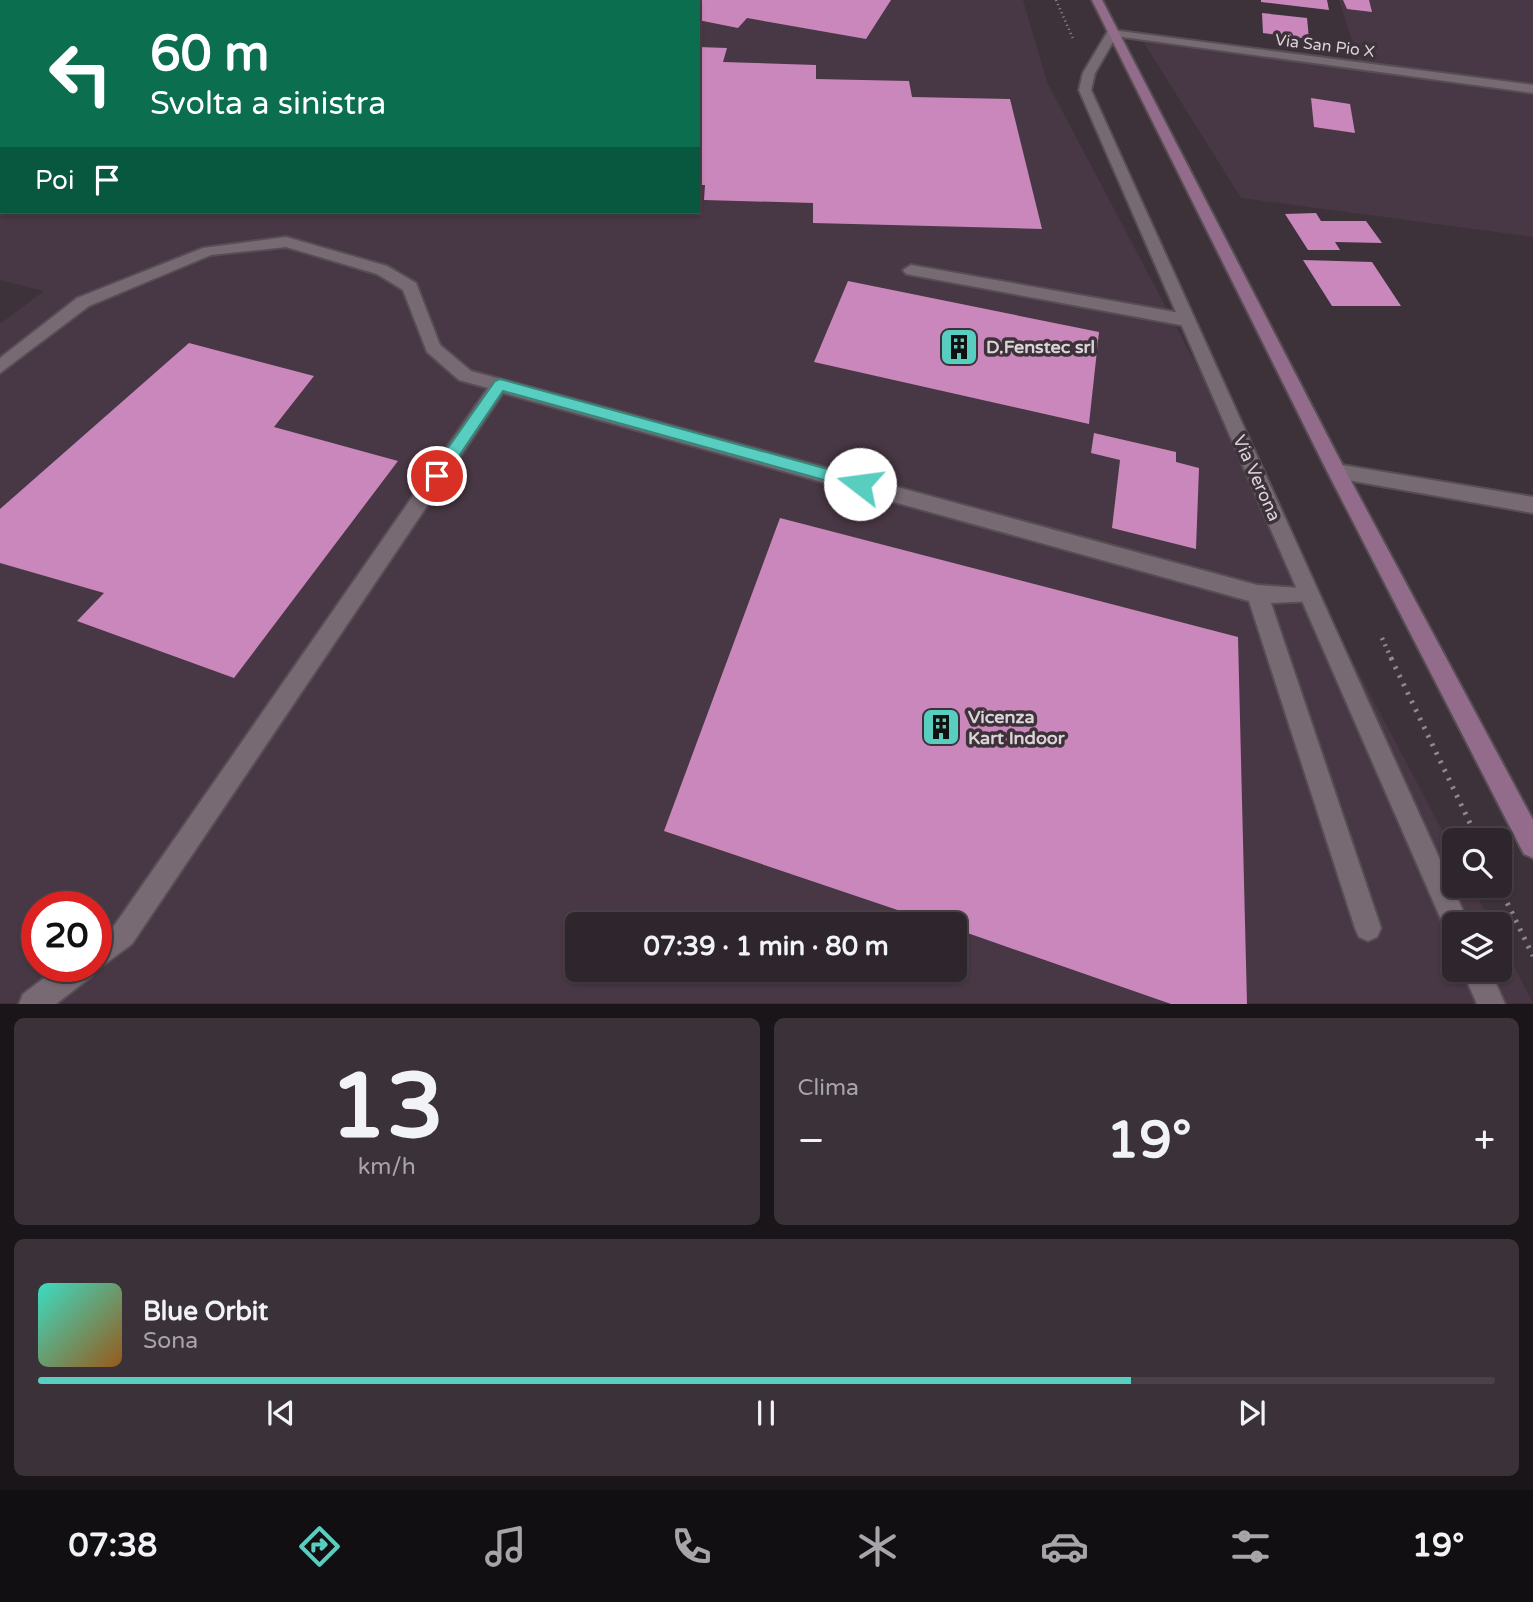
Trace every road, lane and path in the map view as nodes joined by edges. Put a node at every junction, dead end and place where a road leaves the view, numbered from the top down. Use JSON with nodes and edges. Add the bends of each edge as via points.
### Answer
{"nodes":[{"id":1,"x":1056,"y":0,"type":"edge"},
{"id":2,"x":1097,"y":0,"type":"edge"},
{"id":3,"x":1112,"y":33,"type":"junction"},
{"id":4,"x":1089,"y":73,"type":"junction"},
{"id":5,"x":1533,"y":89,"type":"edge"},
{"id":6,"x":911,"y":270,"type":"dead end"},
{"id":7,"x":1186,"y":320,"type":"junction"},
{"id":8,"x":0,"y":367,"type":"edge"},
{"id":9,"x":500,"y":384,"type":"junction"},
{"id":10,"x":1336,"y":471,"type":"junction"},
{"id":11,"x":1533,"y":505,"type":"edge"},
{"id":12,"x":1257,"y":594,"type":"junction"},
{"id":13,"x":1309,"y":595,"type":"junction"},
{"id":14,"x":1533,"y":845,"type":"edge"},
{"id":15,"x":1505,"y":898,"type":"edge"},
{"id":16,"x":1450,"y":912,"type":"edge"},
{"id":17,"x":1368,"y":928,"type":"dead end"},
{"id":18,"x":112,"y":944,"type":"edge"},
{"id":19,"x":1533,"y":956,"type":"edge"},
{"id":20,"x":61,"y":982,"type":"edge"},
{"id":21,"x":1481,"y":982,"type":"edge"},
{"id":22,"x":33,"y":1003,"type":"edge"},
{"id":23,"x":1491,"y":1003,"type":"edge"}],
"edges":[{"from":1,"to":4,"type":"path"},
{"from":2,"to":3,"type":"main road"},
{"from":3,"to":4,"type":"street"},
{"from":3,"to":5,"type":"street","name":"Via San Pio X"},
{"from":3,"to":10,"type":"main road"},
{"from":4,"to":7,"type":"street","name":"Via Verona","via":[[1085,90]]},
{"from":6,"to":7,"type":"street"},
{"from":7,"to":13,"type":"street","name":"Via Verona"},
{"from":8,"to":9,"type":"street","via":[[83,302],[208,251],[286,242],[383,270],[410,287],[433,348],[464,376]]},
{"from":9,"to":12,"type":"street"},
{"from":9,"to":18,"type":"street","via":[[123,935]]},
{"from":10,"to":11,"type":"street"},
{"from":10,"to":14,"type":"main road"},
{"from":12,"to":13,"type":"street"},
{"from":12,"to":17,"type":"street"},
{"from":13,"to":16,"type":"street","name":"Via Verona"},
{"from":15,"to":19,"type":"path"},
{"from":20,"to":22,"type":"street"},
{"from":21,"to":23,"type":"street"}]}
